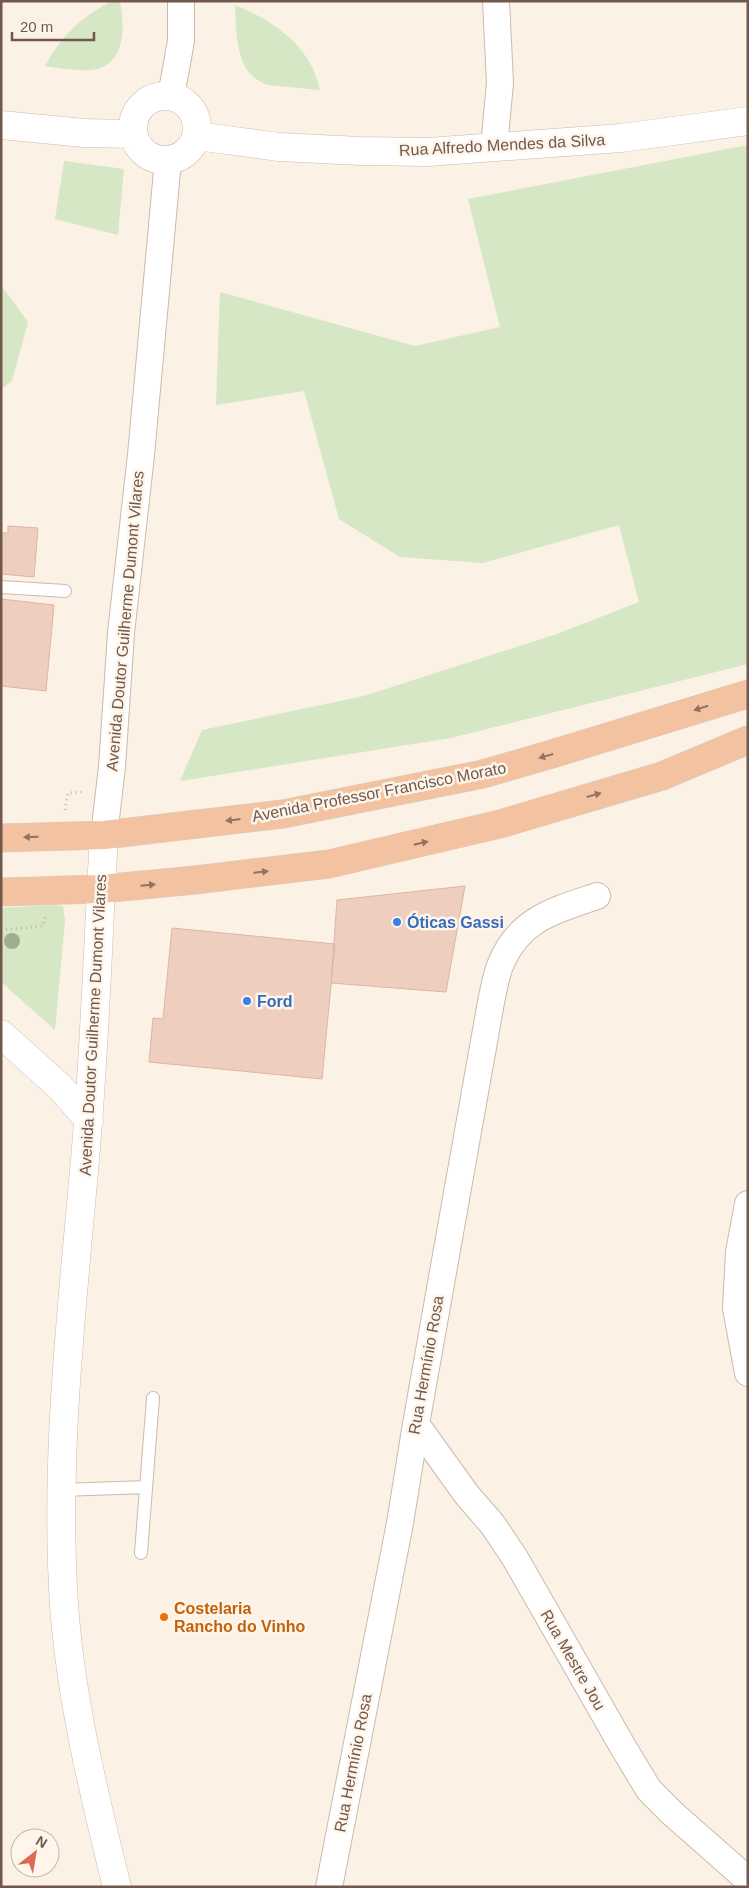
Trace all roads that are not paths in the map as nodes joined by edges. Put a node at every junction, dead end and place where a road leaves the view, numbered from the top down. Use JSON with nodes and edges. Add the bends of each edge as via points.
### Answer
{"nodes":[{"id":1,"x":181,"y":1,"type":"edge"},
{"id":2,"x":496,"y":1,"type":"edge"},
{"id":3,"x":171,"y":96,"type":"junction"},
{"id":4,"x":748,"y":121,"type":"edge"},
{"id":5,"x":1,"y":125,"type":"edge"},
{"id":6,"x":134,"y":134,"type":"junction"},
{"id":7,"x":197,"y":136,"type":"junction"},
{"id":8,"x":494,"y":148,"type":"junction"},
{"id":9,"x":168,"y":160,"type":"junction"},
{"id":10,"x":1,"y":587,"type":"edge"},
{"id":11,"x":65,"y":591,"type":"dead end"},
{"id":12,"x":748,"y":694,"type":"edge"},
{"id":13,"x":748,"y":740,"type":"edge"},
{"id":14,"x":104,"y":835,"type":"junction"},
{"id":15,"x":1,"y":838,"type":"edge"},
{"id":16,"x":101,"y":889,"type":"junction"},
{"id":17,"x":1,"y":892,"type":"edge"},
{"id":18,"x":597,"y":896,"type":"dead end"},
{"id":19,"x":1,"y":1034,"type":"edge"},
{"id":20,"x":89,"y":1120,"type":"junction"},
{"id":21,"x":748,"y":1204,"type":"edge"},
{"id":22,"x":748,"y":1373,"type":"edge"},
{"id":23,"x":153,"y":1398,"type":"dead end"},
{"id":24,"x":416,"y":1424,"type":"junction"},
{"id":25,"x":146,"y":1488,"type":"junction"},
{"id":26,"x":62,"y":1490,"type":"junction"},
{"id":27,"x":142,"y":1553,"type":"dead end"},
{"id":28,"x":748,"y":1880,"type":"edge"},
{"id":29,"x":117,"y":1887,"type":"edge"},
{"id":30,"x":328,"y":1887,"type":"edge"}],
"edges":[{"from":1,"to":3,"type":"street","via":[[181,41]]},
{"from":2,"to":8,"type":"street","via":[[500,83]]},
{"from":3,"to":6,"type":"main road","via":[[161,95],[142,105],[136,113]]},
{"from":3,"to":7,"type":"main road","via":[[181,99],[195,115]]},
{"from":4,"to":8,"type":"main road","name":"Rua Alfredo Mendes da Silva","via":[[621,138]]},
{"from":5,"to":6,"type":"main road","via":[[84,134]]},
{"from":6,"to":9,"type":"main road","via":[[146,153]]},
{"from":7,"to":8,"type":"main road","name":"Rua Alfredo Mendes da Silva","via":[[279,147],[361,151],[428,152]]},
{"from":7,"to":9,"type":"main road","via":[[183,155]]},
{"from":9,"to":14,"type":"street","name":"Avenida Doutor Guilherme Dumont Vilares"},
{"from":10,"to":11,"type":"lane"},
{"from":12,"to":14,"type":"highway","name":"Avenida Professor Francisco Morato","one_way":true,"via":[[483,774],[283,814]]},
{"from":16,"to":13,"type":"highway","one_way":true,"via":[[348,860],[500,824],[662,776]]},
{"from":14,"to":15,"type":"highway","name":"Avenida Professor Francisco Morato","one_way":true},
{"from":14,"to":16,"type":"main road","name":"Avenida Doutor Guilherme Dumont Vilares"},
{"from":16,"to":17,"type":"highway"},
{"from":16,"to":20,"type":"main road","name":"Avenida Doutor Guilherme Dumont Vilares"},
{"from":18,"to":24,"type":"street","name":"Rua Hermínio Rosa","via":[[550,912],[528,925],[515,937],[501,962],[491,1002]]},
{"from":19,"to":20,"type":"main road","via":[[60,1088]]},
{"from":20,"to":26,"type":"main road","name":"Avenida Doutor Guilherme Dumont Vilares","via":[[65,1400]]},
{"from":21,"to":22,"type":"street","via":[[739,1252],[736,1308]]},
{"from":23,"to":25,"type":"lane"},
{"from":24,"to":28,"type":"street","name":"Rua Mestre Jou","via":[[515,1558],[649,1790]]},
{"from":24,"to":30,"type":"street","name":"Rua Hermínio Rosa","via":[[400,1523]]},
{"from":25,"to":26,"type":"lane"},
{"from":25,"to":27,"type":"lane"},
{"from":26,"to":29,"type":"main road","name":"Avenida Doutor Guilherme Dumont Vilares","via":[[64,1605],[74,1697]]}]}
